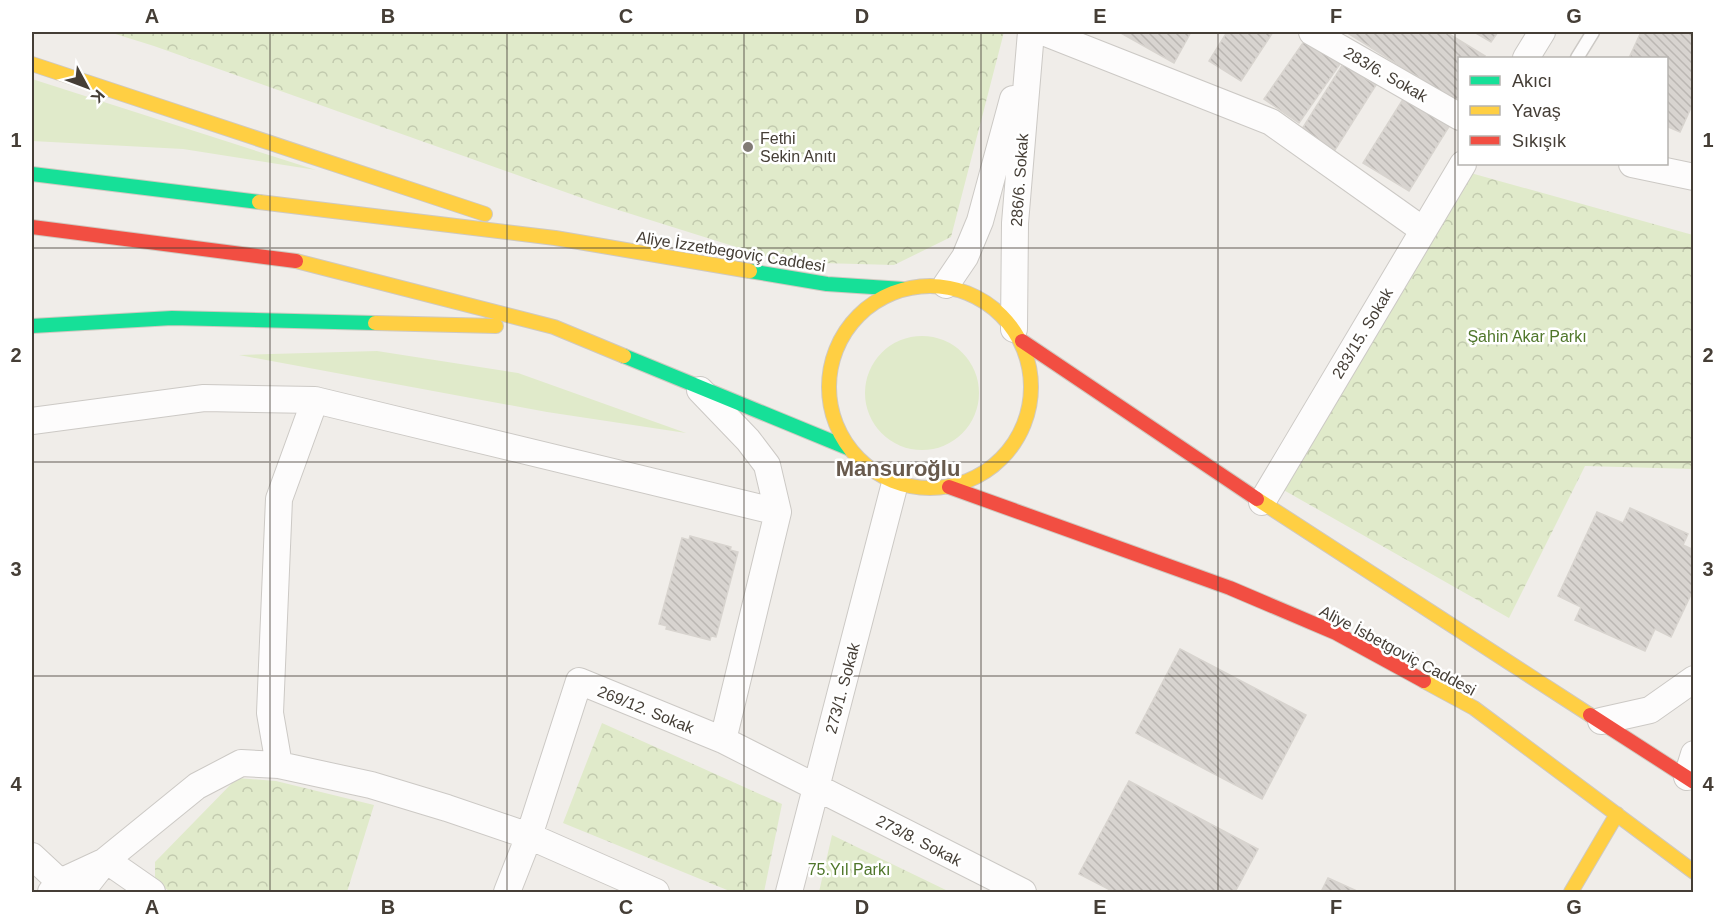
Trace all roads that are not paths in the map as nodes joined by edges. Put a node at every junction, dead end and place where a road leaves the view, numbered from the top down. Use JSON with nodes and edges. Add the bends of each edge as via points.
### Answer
{"nodes":[{"id":1,"x":1030,"y":32,"type":"edge"},
{"id":2,"x":1043,"y":32,"type":"edge"},
{"id":3,"x":1312,"y":32,"type":"edge"},
{"id":4,"x":1542,"y":32,"type":"edge"},
{"id":5,"x":1593,"y":32,"type":"edge"},
{"id":6,"x":1527,"y":57,"type":"edge"},
{"id":7,"x":1578,"y":57,"type":"edge"},
{"id":8,"x":32,"y":64,"type":"edge"},
{"id":9,"x":1458,"y":116,"type":"edge"},
{"id":10,"x":1462,"y":165,"type":"edge"},
{"id":11,"x":1637,"y":165,"type":"edge"},
{"id":12,"x":32,"y":174,"type":"edge"},
{"id":13,"x":1694,"y":177,"type":"edge"},
{"id":14,"x":32,"y":227,"type":"edge"},
{"id":15,"x":1423,"y":230,"type":"junction"},
{"id":16,"x":555,"y":238,"type":"junction"},
{"id":17,"x":946,"y":285,"type":"junction"},
{"id":18,"x":903,"y":289,"type":"junction"},
{"id":19,"x":32,"y":326,"type":"edge"},
{"id":20,"x":554,"y":327,"type":"junction"},
{"id":21,"x":1018,"y":335,"type":"junction"},
{"id":22,"x":695,"y":386,"type":"junction"},
{"id":23,"x":315,"y":400,"type":"junction"},
{"id":24,"x":32,"y":421,"type":"edge"},
{"id":25,"x":848,"y":448,"type":"junction"},
{"id":26,"x":895,"y":483,"type":"junction"},
{"id":27,"x":949,"y":487,"type":"junction"},
{"id":28,"x":1262,"y":502,"type":"junction"},
{"id":29,"x":778,"y":512,"type":"junction"},
{"id":30,"x":1694,"y":679,"type":"edge"},
{"id":31,"x":1601,"y":721,"type":"junction"},
{"id":32,"x":723,"y":740,"type":"junction"},
{"id":33,"x":279,"y":765,"type":"junction"},
{"id":34,"x":1691,"y":771,"type":"edge"},
{"id":35,"x":816,"y":788,"type":"junction"},
{"id":36,"x":1617,"y":814,"type":"junction"},
{"id":37,"x":529,"y":836,"type":"junction"},
{"id":38,"x":32,"y":856,"type":"edge"},
{"id":39,"x":106,"y":860,"type":"junction"},
{"id":40,"x":1694,"y":872,"type":"edge"},
{"id":41,"x":64,"y":889,"type":"edge"},
{"id":42,"x":152,"y":892,"type":"edge"},
{"id":43,"x":507,"y":892,"type":"edge"},
{"id":44,"x":656,"y":892,"type":"edge"},
{"id":45,"x":789,"y":892,"type":"edge"},
{"id":46,"x":1023,"y":892,"type":"edge"},
{"id":47,"x":1571,"y":892,"type":"edge"}],
"edges":[{"from":1,"to":17,"type":"street","via":[[980,221],[965,257]]},
{"from":1,"to":21,"type":"street","name":"286/6. Sokak","via":[[1015,223]]},
{"from":2,"to":15,"type":"street","via":[[1271,122]]},
{"from":3,"to":9,"type":"street","name":"283/6. Sokak"},
{"from":4,"to":6,"type":"street"},
{"from":5,"to":7,"type":"lane"},
{"from":8,"to":16,"type":"main road"},
{"from":10,"to":15,"type":"street","name":"283/15. Sokak"},
{"from":11,"to":13,"type":"street"},
{"from":12,"to":16,"type":"main road"},
{"from":14,"to":20,"type":"main road","via":[[295,261]]},
{"from":15,"to":28,"type":"street","name":"283/15. Sokak"},
{"from":16,"to":18,"type":"main road","name":"Aliye İzzetbegoviç Caddesi","via":[[827,284]]},
{"from":17,"to":18,"type":"main road"},
{"from":17,"to":21,"type":"main road","via":[[974,295],[996,309]]},
{"from":18,"to":25,"type":"main road","via":[[877,301],[856,318],[840,341],[830,368],[828,396],[835,423]]},
{"from":19,"to":20,"type":"main road","via":[[172,318]]},
{"from":20,"to":22,"type":"main road"},
{"from":21,"to":27,"type":"main road","via":[[1029,352],[1032,384],[1029,411],[1018,438],[1000,461],[977,478]]},
{"from":21,"to":28,"type":"main road"},
{"from":22,"to":25,"type":"main road"},
{"from":22,"to":29,"type":"street","via":[[767,465]]},
{"from":23,"to":24,"type":"street","via":[[204,398]]},
{"from":23,"to":29,"type":"street"},
{"from":23,"to":33,"type":"street","via":[[279,499],[270,713]]},
{"from":25,"to":26,"type":"main road","via":[[869,469]]},
{"from":26,"to":27,"type":"main road","via":[[922,489]]},
{"from":26,"to":35,"type":"street","name":"273/1. Sokak"},
{"from":27,"to":36,"type":"main road","name":"Aliye İsbetgoviç Caddesi","via":[[1230,588],[1336,633],[1474,708]]},
{"from":28,"to":31,"type":"main road"},
{"from":29,"to":32,"type":"street"},
{"from":30,"to":31,"type":"street","via":[[1650,710]]},
{"from":31,"to":34,"type":"main road"},
{"from":32,"to":35,"type":"street","name":"269/12. Sokak"},
{"from":32,"to":37,"type":"street","name":"269/12. Sokak","via":[[579,681]]},
{"from":33,"to":37,"type":"street","via":[[371,785]]},
{"from":33,"to":39,"type":"street","via":[[241,763],[197,786]]},
{"from":35,"to":45,"type":"street","name":"273/1. Sokak"},
{"from":35,"to":46,"type":"street","name":"273/8. Sokak"},
{"from":36,"to":40,"type":"main road","name":"Aliye İsbetgoviç Caddesi"},
{"from":36,"to":47,"type":"main road"},
{"from":37,"to":43,"type":"street","name":"269/12. Sokak"},
{"from":37,"to":44,"type":"street"},
{"from":38,"to":41,"type":"street"},
{"from":39,"to":41,"type":"street"},
{"from":39,"to":42,"type":"street"}]}
